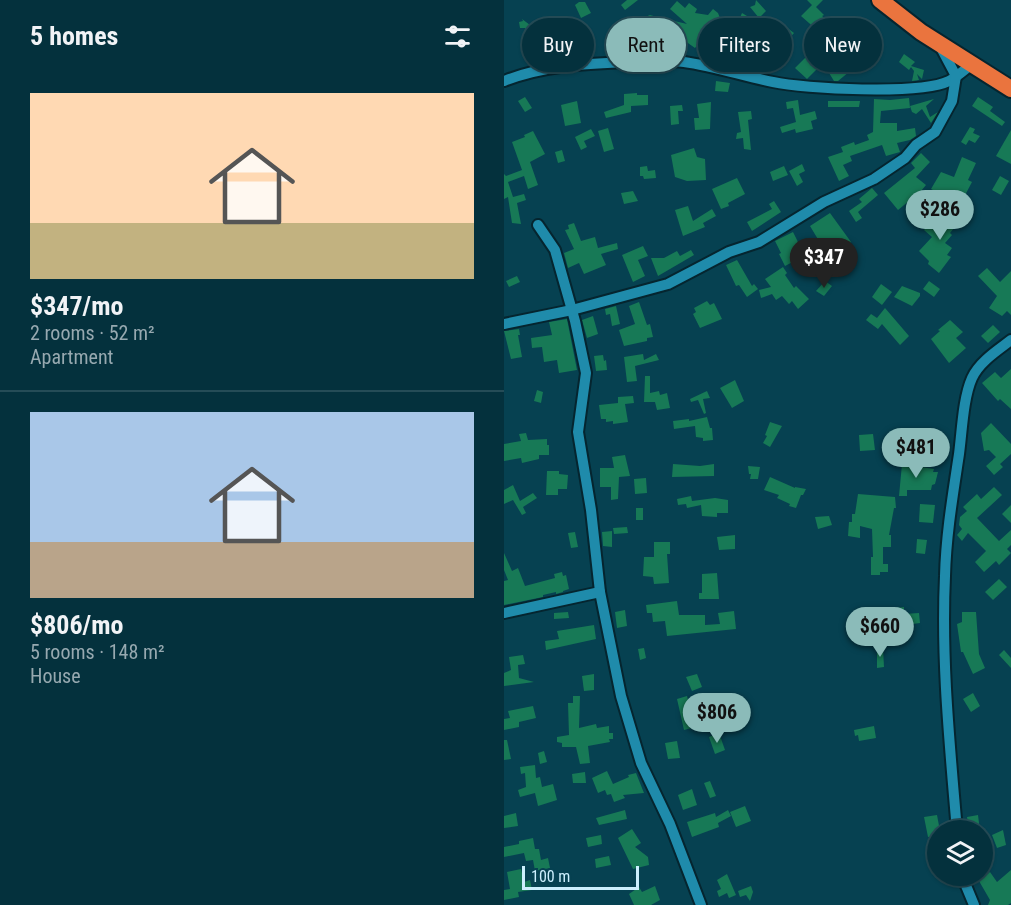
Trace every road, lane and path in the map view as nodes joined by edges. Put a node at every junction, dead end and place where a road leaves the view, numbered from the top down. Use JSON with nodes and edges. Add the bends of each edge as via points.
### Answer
{"nodes":[{"id":1,"x":880,"y":0,"type":"edge"},
{"id":2,"x":940,"y":45,"type":"junction"},
{"id":3,"x":971,"y":65,"type":"junction"},
{"id":4,"x":956,"y":76,"type":"junction"},
{"id":5,"x":504,"y":81,"type":"edge"},
{"id":6,"x":1011,"y":89,"type":"edge"},
{"id":7,"x":538,"y":225,"type":"dead end"},
{"id":8,"x":572,"y":310,"type":"junction"},
{"id":9,"x":504,"y":324,"type":"edge"},
{"id":10,"x":1011,"y":340,"type":"edge"},
{"id":11,"x":600,"y":592,"type":"junction"},
{"id":12,"x":504,"y":613,"type":"edge"},
{"id":13,"x":956,"y":820,"type":"edge"},
{"id":14,"x":966,"y":886,"type":"edge"},
{"id":15,"x":701,"y":905,"type":"edge"},
{"id":16,"x":974,"y":905,"type":"edge"}],
"edges":[{"from":1,"to":2,"type":"highway"},
{"from":2,"to":3,"type":"highway"},
{"from":2,"to":4,"type":"street"},
{"from":3,"to":4,"type":"street"},
{"from":3,"to":6,"type":"highway"},
{"from":4,"to":5,"type":"street","via":[[933,86],[911,88],[810,87],[774,83],[708,66],[649,61],[551,67]]},
{"from":4,"to":8,"type":"street","via":[[952,101],[935,132],[874,179],[824,202],[759,242],[729,252],[668,284]]},
{"from":7,"to":8,"type":"street","via":[[555,250]]},
{"from":8,"to":9,"type":"street"},
{"from":8,"to":11,"type":"street","via":[[586,373],[578,432]]},
{"from":10,"to":13,"type":"street","via":[[972,377],[951,502],[945,576],[945,653]]},
{"from":11,"to":12,"type":"street"},
{"from":11,"to":15,"type":"street","via":[[621,696],[641,763]]},
{"from":14,"to":16,"type":"street"}]}
